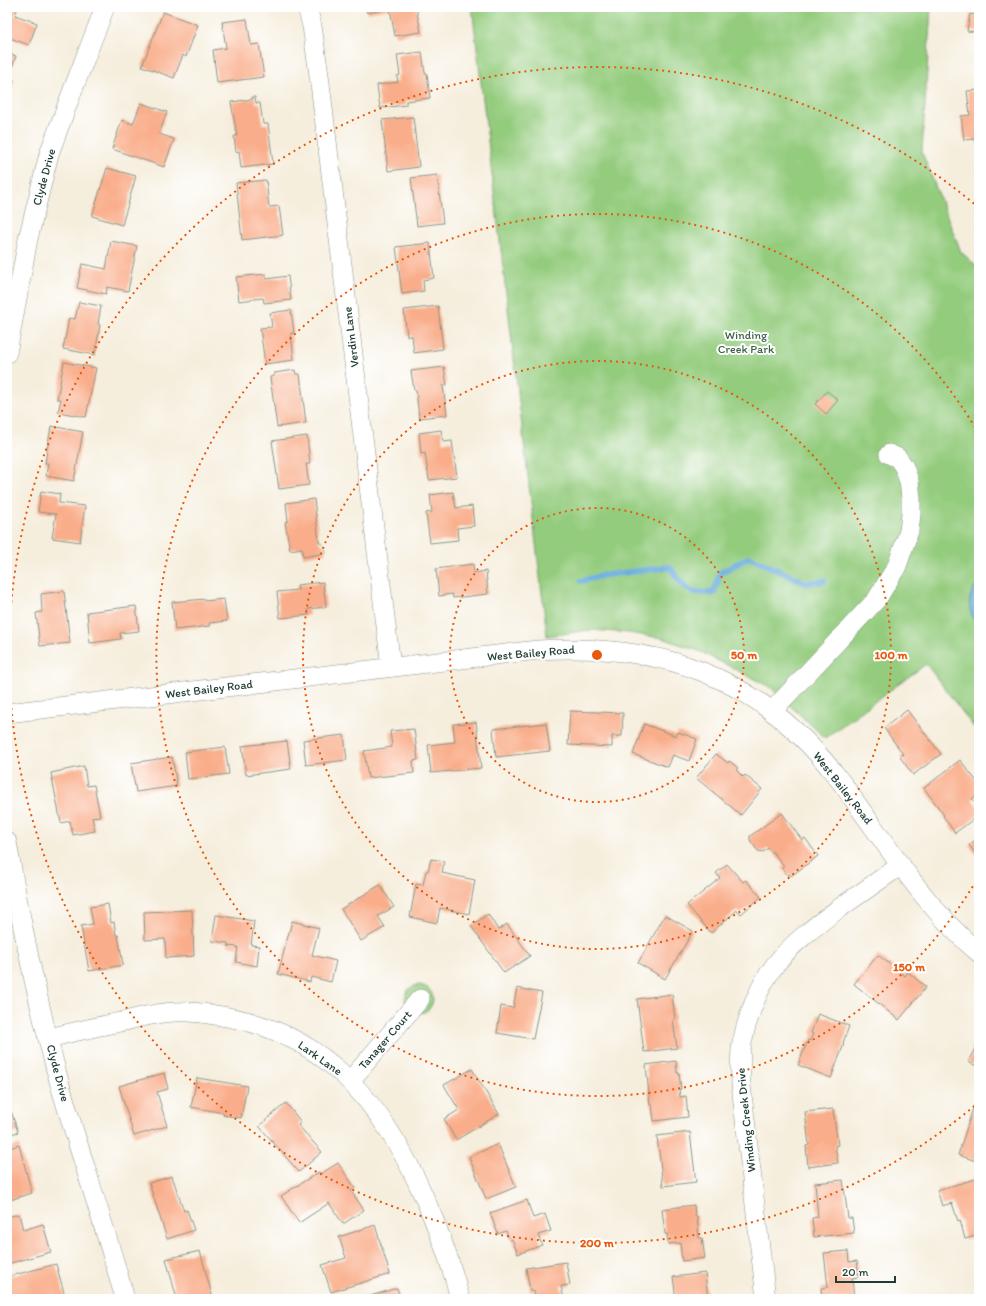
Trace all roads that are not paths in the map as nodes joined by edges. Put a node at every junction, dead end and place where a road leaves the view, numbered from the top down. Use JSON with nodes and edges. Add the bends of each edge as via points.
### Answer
{"nodes":[{"id":1,"x":105,"y":7,"type":"edge"},
{"id":2,"x":307,"y":7,"type":"edge"},
{"id":3,"x":7,"y":353,"type":"edge"},
{"id":4,"x":890,"y":454,"type":"dead end"},
{"id":5,"x":391,"y":667,"type":"junction"},
{"id":6,"x":772,"y":711,"type":"junction"},
{"id":7,"x":7,"y":713,"type":"edge"},
{"id":8,"x":7,"y":842,"type":"edge"},
{"id":9,"x":901,"y":865,"type":"junction"},
{"id":10,"x":979,"y":953,"type":"edge"},
{"id":11,"x":420,"y":999,"type":"dead end"},
{"id":12,"x":48,"y":1038,"type":"junction"},
{"id":13,"x":350,"y":1081,"type":"junction"},
{"id":14,"x":125,"y":1299,"type":"edge"},
{"id":15,"x":460,"y":1299,"type":"edge"},
{"id":16,"x":766,"y":1299,"type":"edge"}],
"edges":[{"from":1,"to":3,"type":"street","name":"Clyde Drive","via":[[49,154],[28,238]]},
{"from":2,"to":5,"type":"street","name":"Verdin Lane","via":[[319,75]]},
{"from":4,"to":6,"type":"street","via":[[898,458],[904,467],[911,498],[909,531],[896,566],[877,599]]},
{"from":5,"to":6,"type":"street","name":"West Bailey Road","via":[[538,650],[625,652],[668,660],[710,674]]},
{"from":5,"to":7,"type":"street","name":"West Bailey Road"},
{"from":6,"to":9,"type":"street","name":"West Bailey Road","via":[[796,730],[834,772]]},
{"from":8,"to":12,"type":"street","name":"Clyde Drive","via":[[30,966]]},
{"from":9,"to":10,"type":"street","name":"West Bailey Road","via":[[928,902]]},
{"from":9,"to":16,"type":"street","name":"Winding Creek Drive","via":[[823,920],[791,948],[775,965],[762,986],[747,1024],[740,1058],[741,1085]]},
{"from":11,"to":13,"type":"street","name":"Tanager Court"},
{"from":12,"to":13,"type":"street","name":"Lark Lane","via":[[151,1015],[176,1012],[224,1016],[286,1035],[327,1060]]},
{"from":12,"to":14,"type":"street","name":"Clyde Drive"},
{"from":13,"to":15,"type":"street","name":"Lark Lane","via":[[378,1113],[407,1161],[437,1226]]}]}
